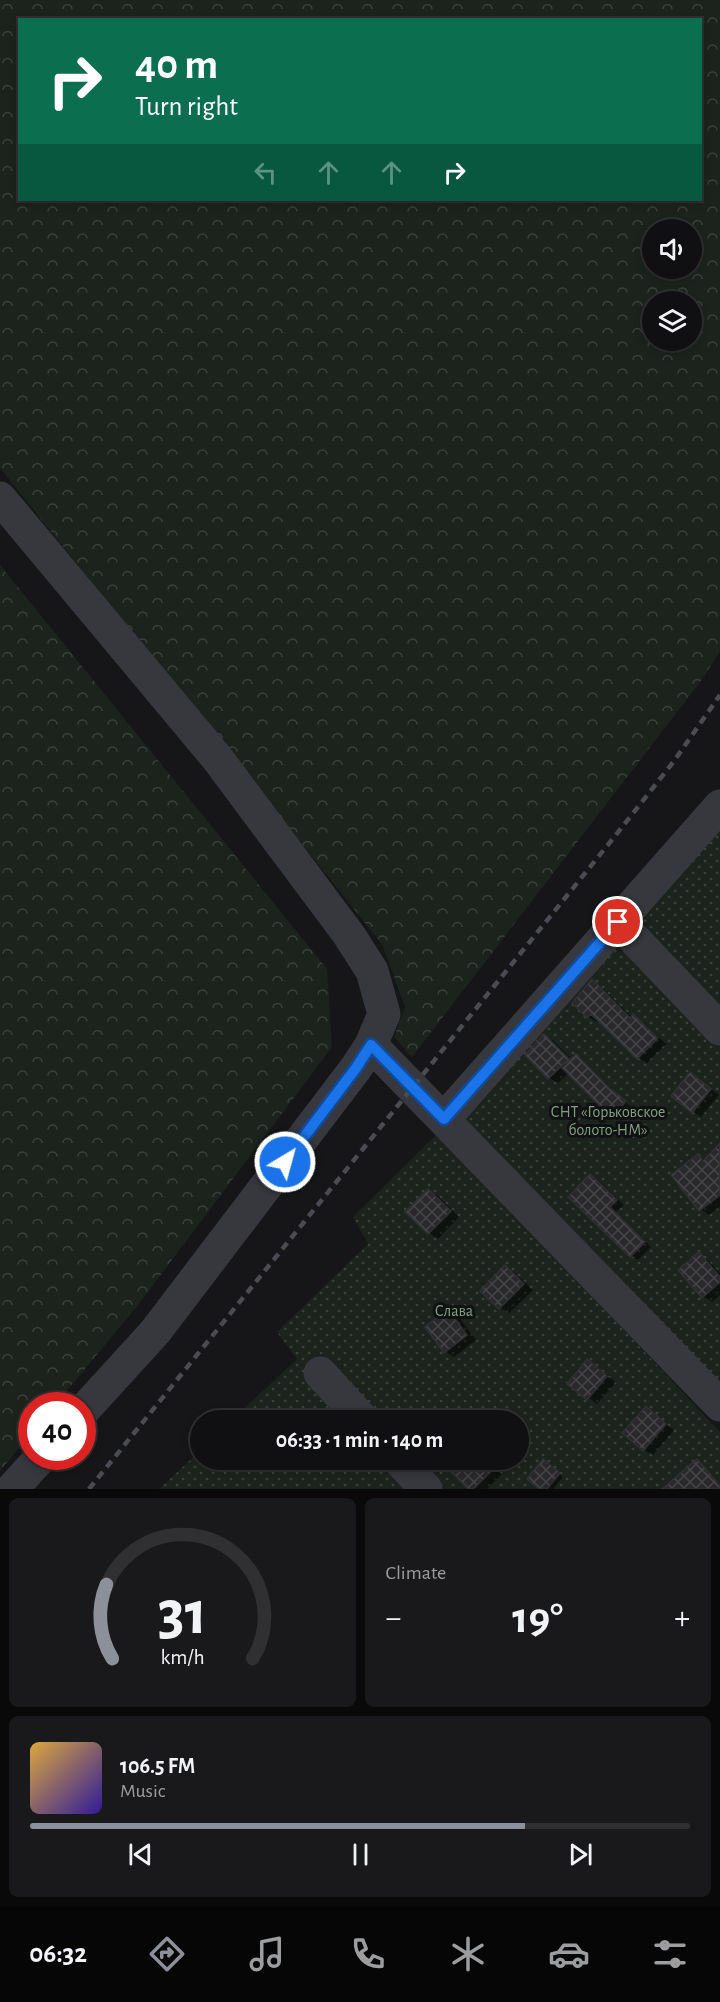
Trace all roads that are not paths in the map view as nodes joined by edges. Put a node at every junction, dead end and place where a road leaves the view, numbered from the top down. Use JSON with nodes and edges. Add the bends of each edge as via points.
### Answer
{"nodes":[{"id":1,"x":0,"y":498,"type":"edge"},
{"id":2,"x":720,"y":806,"type":"edge"},
{"id":3,"x":618,"y":922,"type":"junction"},
{"id":4,"x":720,"y":1029,"type":"edge"},
{"id":5,"x":371,"y":1045,"type":"junction"},
{"id":6,"x":444,"y":1119,"type":"junction"},
{"id":7,"x":320,"y":1373,"type":"dead end"},
{"id":8,"x":96,"y":1397,"type":"edge"},
{"id":9,"x":720,"y":1405,"type":"edge"},
{"id":10,"x":354,"y":1410,"type":"edge"},
{"id":11,"x":29,"y":1470,"type":"edge"},
{"id":12,"x":408,"y":1470,"type":"edge"},
{"id":13,"x":12,"y":1489,"type":"edge"},
{"id":14,"x":426,"y":1489,"type":"edge"}],
"edges":[{"from":1,"to":5,"type":"street","via":[[217,758],[349,935],[372,971],[384,1014]]},
{"from":2,"to":3,"type":"street"},
{"from":3,"to":4,"type":"street"},
{"from":3,"to":6,"type":"street"},
{"from":5,"to":6,"type":"street"},
{"from":5,"to":8,"type":"street","via":[[155,1332]]},
{"from":6,"to":9,"type":"street"},
{"from":7,"to":10,"type":"street"},
{"from":11,"to":13,"type":"street"},
{"from":12,"to":14,"type":"street"}]}
